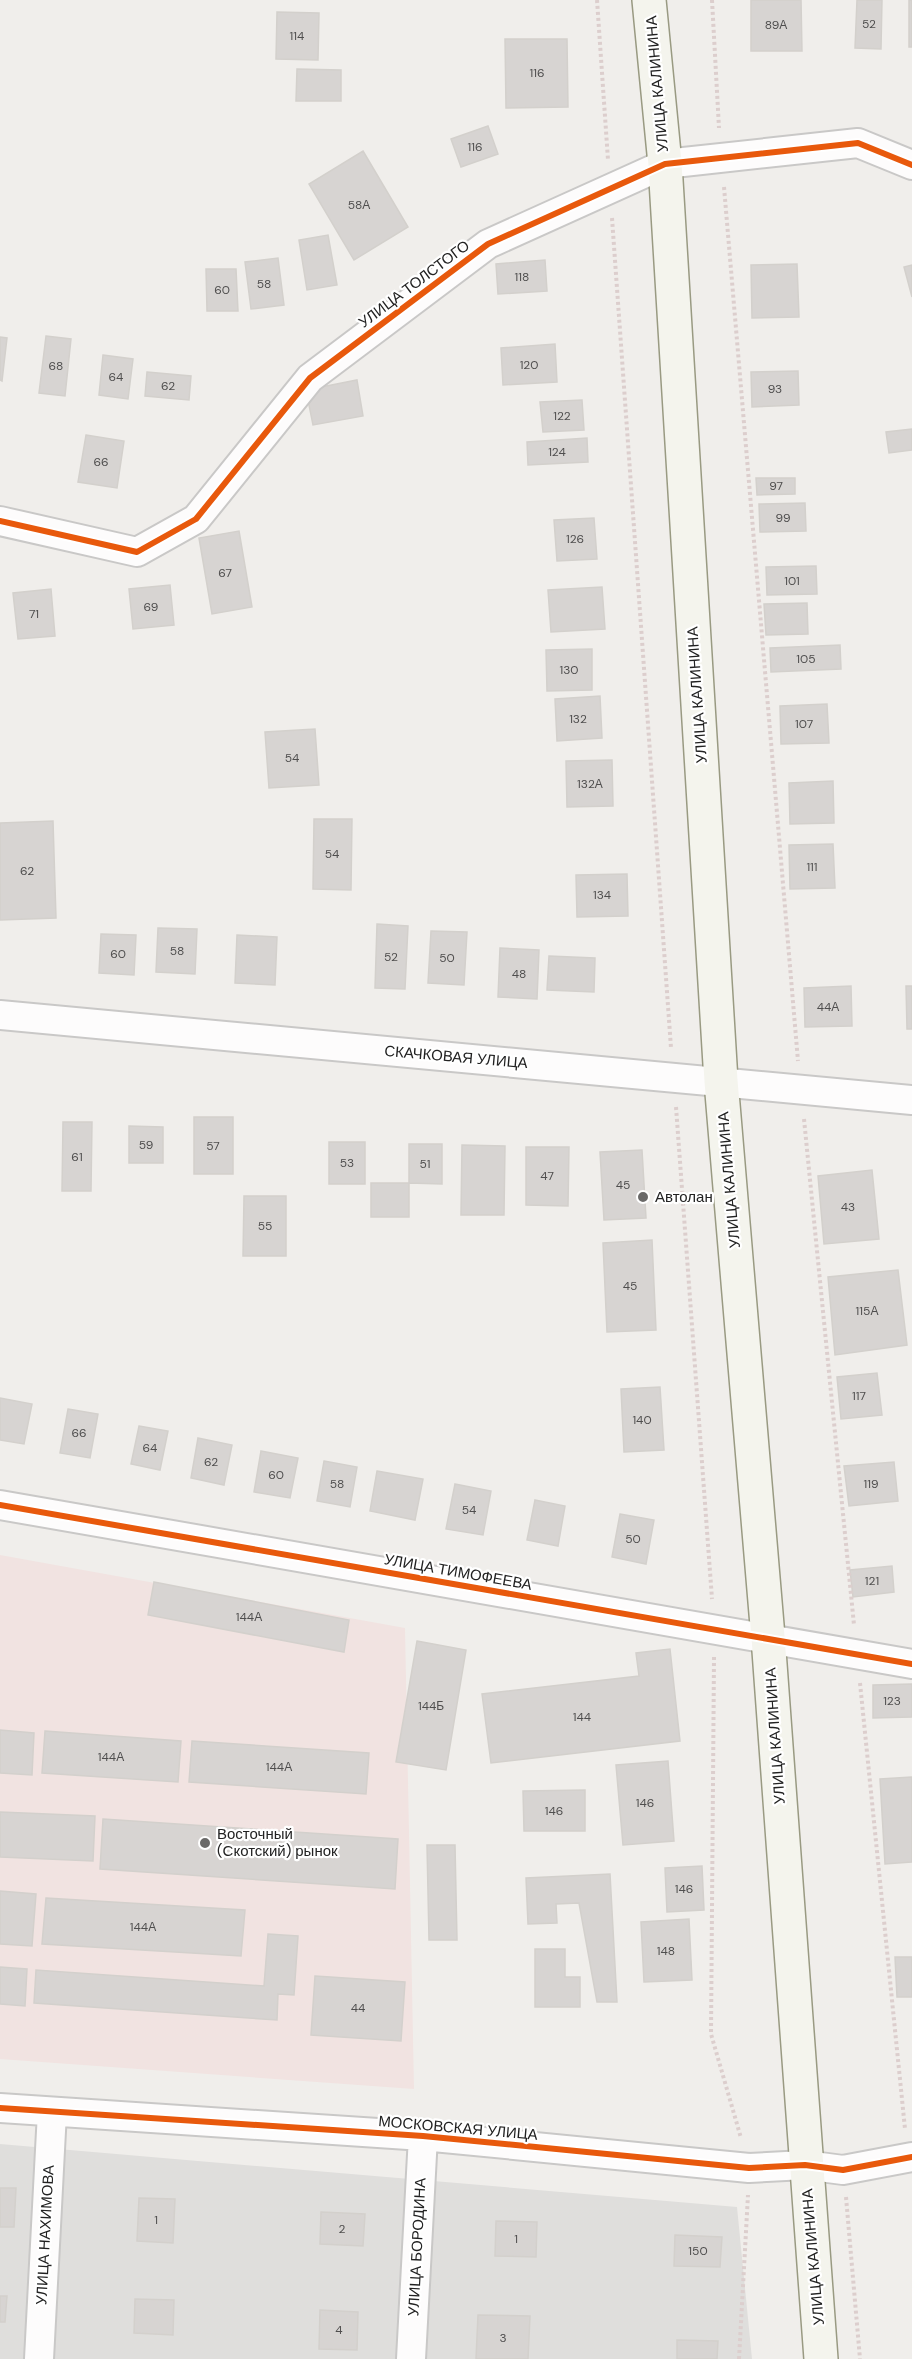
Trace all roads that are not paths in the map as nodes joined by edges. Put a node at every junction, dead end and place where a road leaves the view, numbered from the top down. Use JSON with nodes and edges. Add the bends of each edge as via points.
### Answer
{"nodes":[{"id":1,"x":649,"y":0,"type":"edge"},
{"id":2,"x":664,"y":164,"type":"junction"},
{"id":3,"x":912,"y":165,"type":"edge"},
{"id":4,"x":0,"y":521,"type":"edge"},
{"id":5,"x":0,"y":1015,"type":"edge"},
{"id":6,"x":721,"y":1081,"type":"junction"},
{"id":7,"x":912,"y":1100,"type":"edge"},
{"id":8,"x":0,"y":1505,"type":"edge"},
{"id":9,"x":768,"y":1637,"type":"junction"},
{"id":10,"x":912,"y":1664,"type":"edge"},
{"id":11,"x":0,"y":2108,"type":"edge"},
{"id":12,"x":52,"y":2112,"type":"junction"},
{"id":13,"x":423,"y":2136,"type":"junction"},
{"id":14,"x":912,"y":2157,"type":"edge"},
{"id":15,"x":805,"y":2165,"type":"junction"},
{"id":16,"x":39,"y":2359,"type":"edge"},
{"id":17,"x":411,"y":2359,"type":"edge"},
{"id":18,"x":821,"y":2359,"type":"edge"}],
"edges":[{"from":1,"to":2,"type":"main road","name":"УЛИЦА КАЛИНИНА"},
{"from":2,"to":3,"type":"street","name":"УЛИЦА ТОЛСТОГО","via":[[858,143]]},
{"from":2,"to":4,"type":"street","name":"УЛИЦА ТОЛСТОГО","via":[[488,244],[310,378],[196,519],[138,552]]},
{"from":2,"to":6,"type":"main road","name":"УЛИЦА КАЛИНИНА"},
{"from":5,"to":6,"type":"street","name":"СКАЧКОВАЯ УЛИЦА"},
{"from":6,"to":7,"type":"street","name":"СКАЧКОВАЯ УЛИЦА"},
{"from":6,"to":9,"type":"main road","name":"УЛИЦА КАЛИНИНА"},
{"from":8,"to":9,"type":"street","name":"УЛИЦА ТИМОФЕЕВА"},
{"from":9,"to":10,"type":"street","name":"УЛИЦА ТИМОФЕЕВА"},
{"from":9,"to":15,"type":"main road","name":"УЛИЦА КАЛИНИНА"},
{"from":11,"to":12,"type":"street","name":"МОСКОВСКАЯ УЛИЦА"},
{"from":12,"to":13,"type":"street","name":"МОСКОВСКАЯ УЛИЦА"},
{"from":12,"to":16,"type":"street","name":"УЛИЦА НАХИМОВА"},
{"from":13,"to":15,"type":"street","name":"МОСКОВСКАЯ УЛИЦА","via":[[749,2168]]},
{"from":13,"to":17,"type":"street","name":"УЛИЦА БОРОДИНА"},
{"from":14,"to":15,"type":"street","name":"МОСКОВСКАЯ УЛИЦА","via":[[843,2170]]},
{"from":15,"to":18,"type":"main road","name":"УЛИЦА КАЛИНИНА"}]}
